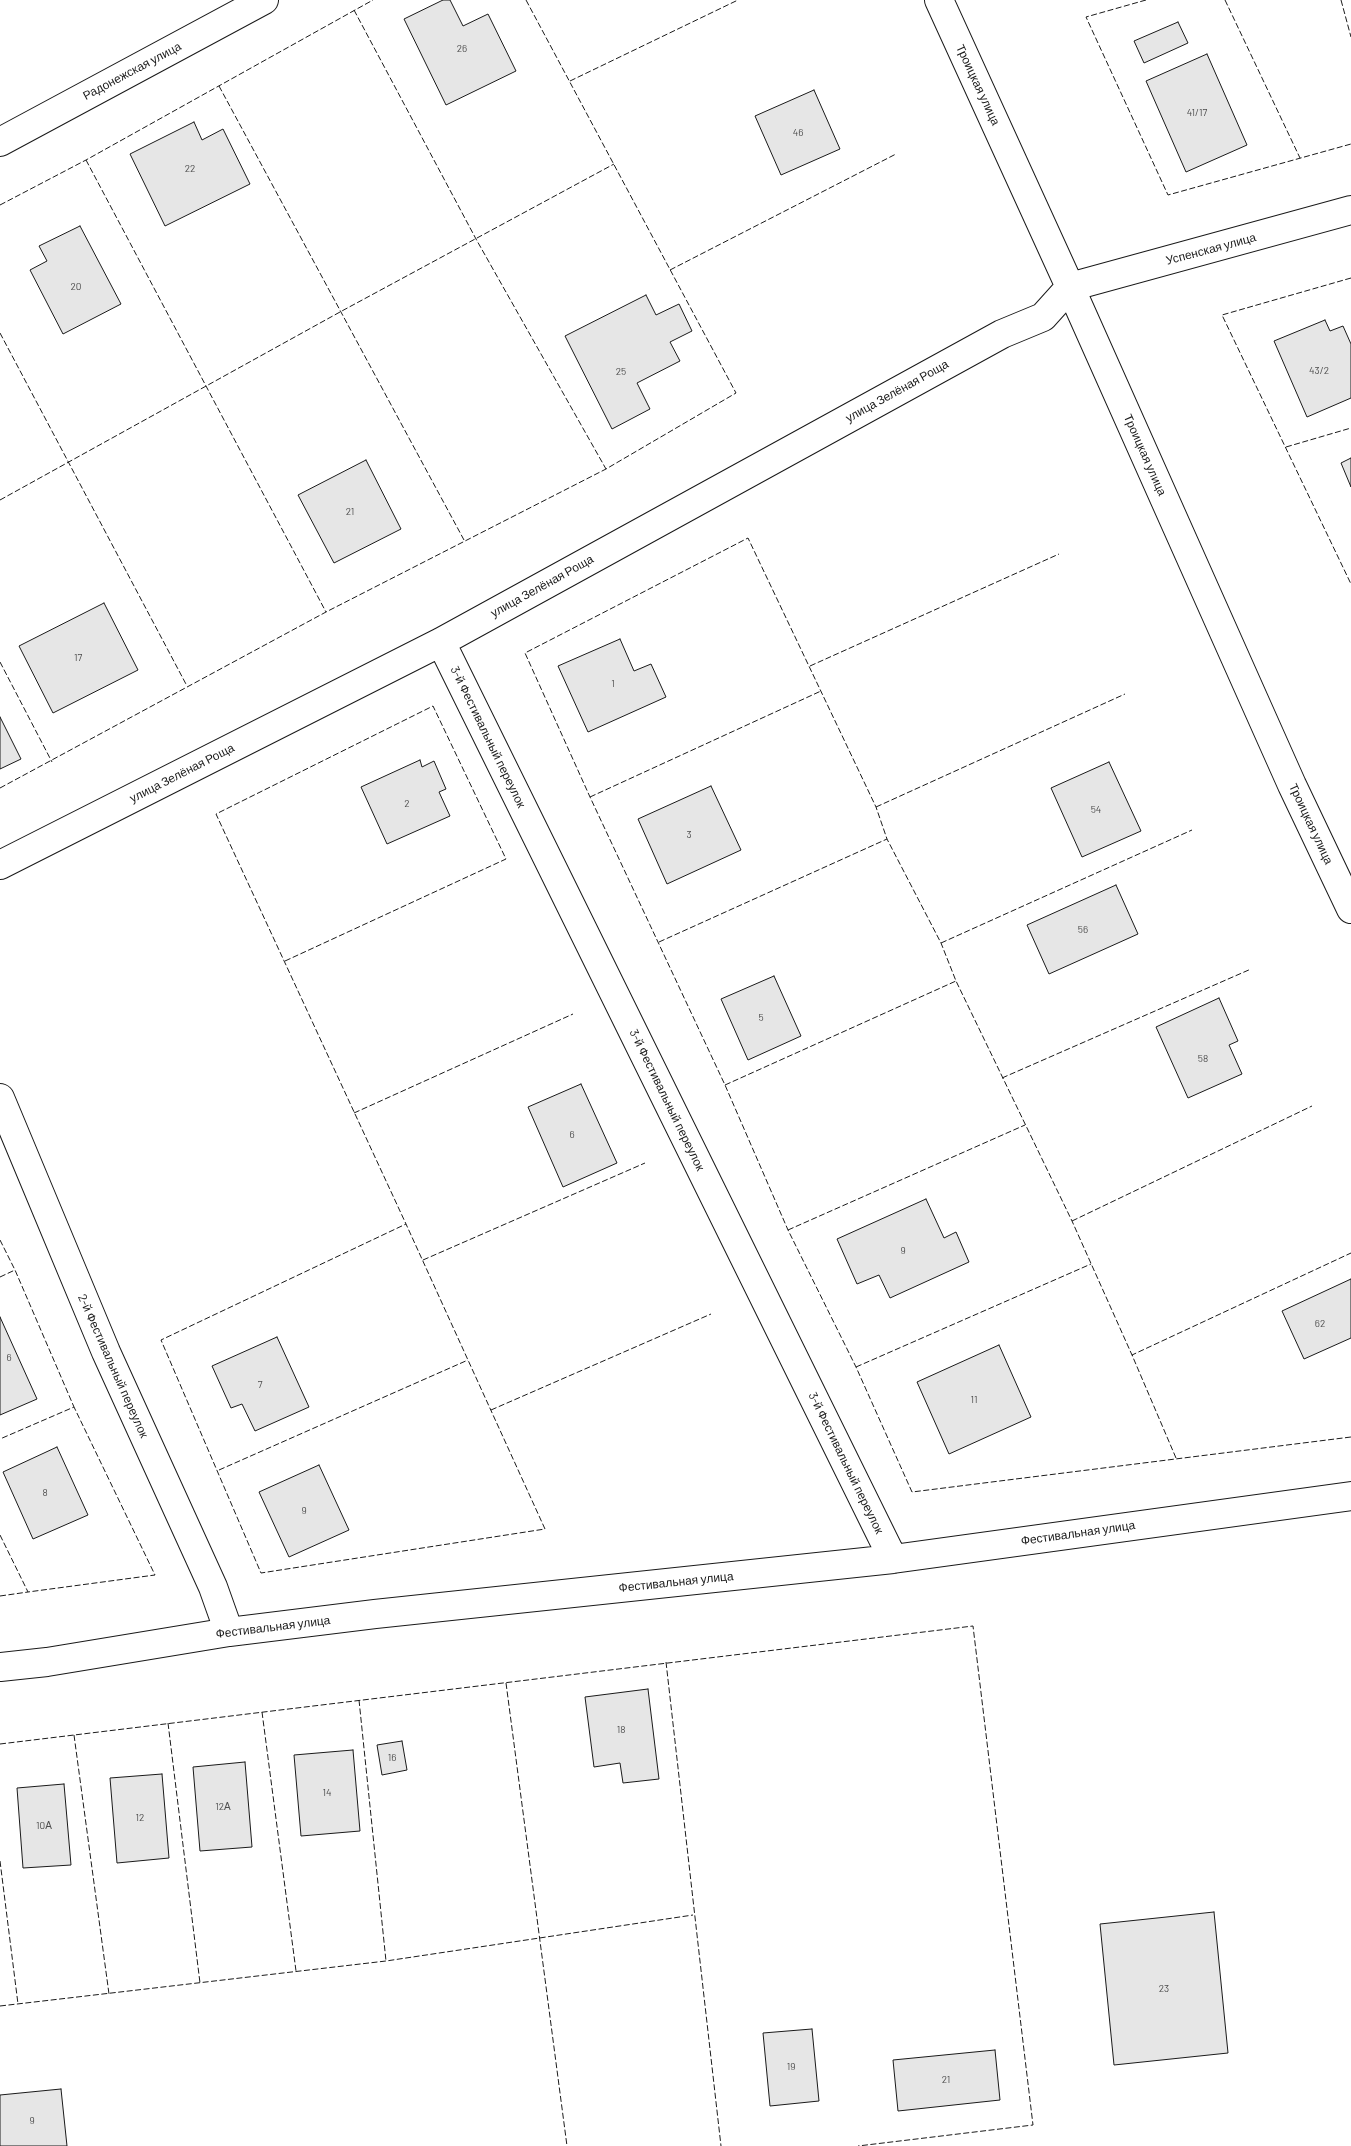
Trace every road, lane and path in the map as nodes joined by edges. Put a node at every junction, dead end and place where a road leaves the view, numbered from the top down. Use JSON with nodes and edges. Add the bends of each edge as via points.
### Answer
{"nodes":[{"id":1,"x":264,"y":0,"type":"edge"},
{"id":2,"x":939,"y":0,"type":"edge"},
{"id":3,"x":0,"y":142,"type":"edge"},
{"id":4,"x":1351,"y":210,"type":"edge"},
{"id":5,"x":1070,"y":287,"type":"junction"},
{"id":6,"x":441,"y":642,"type":"junction"},
{"id":7,"x":0,"y":865,"type":"edge"},
{"id":8,"x":1351,"y":909,"type":"edge"},
{"id":9,"x":0,"y":1098,"type":"edge"},
{"id":10,"x":1351,"y":1496,"type":"edge"},
{"id":11,"x":893,"y":1559,"type":"junction"},
{"id":12,"x":229,"y":1632,"type":"junction"},
{"id":13,"x":0,"y":1667,"type":"edge"}],
"edges":[{"from":1,"to":3,"type":"street","name":"Радонежская улица"},
{"from":2,"to":5,"type":"street","name":"Троицкая улица"},
{"from":4,"to":5,"type":"street","name":"Успенская улица"},
{"from":5,"to":6,"type":"street","name":"улица Зелёная Роща","via":[[1043,317],[994,338]]},
{"from":5,"to":8,"type":"street","name":"Троицкая улица","via":[[1288,776]]},
{"from":6,"to":7,"type":"street","name":"улица Зелёная Роща"},
{"from":6,"to":11,"type":"street","name":"3-й Фестивальный переулок"},
{"from":9,"to":12,"type":"street","name":"2-й Фестивальный переулок","via":[[106,1352],[213,1588]]},
{"from":10,"to":11,"type":"street","name":"Фестивальная улица"},
{"from":11,"to":12,"type":"street","name":"Фестивальная улица"},
{"from":12,"to":13,"type":"street","name":"Фестивальная улица"}]}
